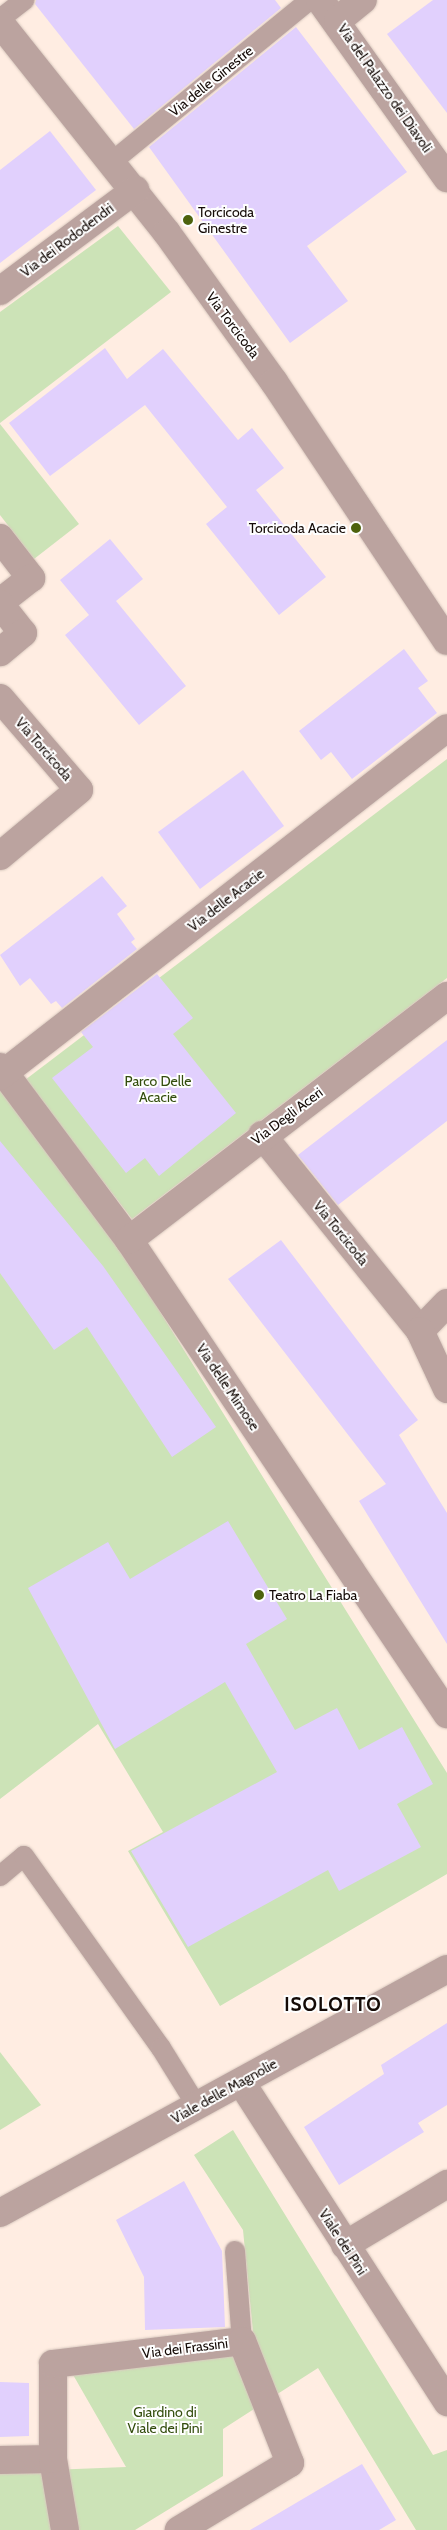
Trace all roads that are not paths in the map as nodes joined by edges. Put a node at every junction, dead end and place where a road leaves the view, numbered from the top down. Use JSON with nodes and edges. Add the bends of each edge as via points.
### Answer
{"nodes":[{"id":1,"x":24,"y":0,"type":"edge"},
{"id":2,"x":310,"y":0,"type":"edge"},
{"id":3,"x":320,"y":0,"type":"edge"},
{"id":4,"x":364,"y":0,"type":"edge"},
{"id":5,"x":338,"y":20,"type":"junction"},
{"id":6,"x":4,"y":33,"type":"edge"},
{"id":7,"x":112,"y":161,"type":"junction"},
{"id":8,"x":447,"y":178,"type":"edge"},
{"id":9,"x":134,"y":190,"type":"junction"},
{"id":10,"x":0,"y":291,"type":"edge"},
{"id":11,"x":0,"y":538,"type":"edge"},
{"id":12,"x":0,"y":603,"type":"edge"},
{"id":13,"x":447,"y":641,"type":"edge"},
{"id":14,"x":0,"y":652,"type":"edge"},
{"id":15,"x":0,"y":698,"type":"edge"},
{"id":16,"x":447,"y":728,"type":"edge"},
{"id":17,"x":0,"y":856,"type":"edge"},
{"id":18,"x":447,"y":996,"type":"edge"},
{"id":19,"x":1,"y":1072,"type":"edge"},
{"id":20,"x":262,"y":1135,"type":"junction"},
{"id":21,"x":129,"y":1240,"type":"junction"},
{"id":22,"x":447,"y":1303,"type":"edge"},
{"id":23,"x":420,"y":1331,"type":"junction"},
{"id":24,"x":447,"y":1389,"type":"edge"},
{"id":25,"x":446,"y":1710,"type":"edge"},
{"id":26,"x":0,"y":1876,"type":"edge"},
{"id":27,"x":447,"y":1969,"type":"edge"},
{"id":28,"x":241,"y":2082,"type":"junction"},
{"id":29,"x":197,"y":2106,"type":"junction"},
{"id":30,"x":447,"y":2184,"type":"edge"},
{"id":31,"x":0,"y":2213,"type":"edge"},
{"id":32,"x":345,"y":2245,"type":"junction"},
{"id":33,"x":235,"y":2252,"type":"dead end"},
{"id":34,"x":242,"y":2342,"type":"junction"},
{"id":35,"x":447,"y":2402,"type":"edge"},
{"id":36,"x":53,"y":2459,"type":"junction"},
{"id":37,"x":0,"y":2460,"type":"edge"},
{"id":38,"x":65,"y":2530,"type":"edge"},
{"id":39,"x":180,"y":2530,"type":"edge"}],
"edges":[{"from":1,"to":6,"type":"lane"},
{"from":2,"to":7,"type":"lane","name":"Via delle Ginestre"},
{"from":3,"to":5,"type":"street","name":"Via del Palazzo dei Diavoli"},
{"from":4,"to":5,"type":"street"},
{"from":5,"to":8,"type":"street","name":"Via del Palazzo dei Diavoli"},
{"from":6,"to":7,"type":"street","name":"Via Torcicoda"},
{"from":7,"to":9,"type":"street","name":"Via Torcicoda"},
{"from":9,"to":10,"type":"street","name":"Via dei Rododendri"},
{"from":9,"to":13,"type":"street","name":"Via Torcicoda","via":[[265,368]]},
{"from":11,"to":12,"type":"street","via":[[31,578]]},
{"from":12,"to":14,"type":"street","via":[[23,634]]},
{"from":15,"to":17,"type":"street","name":"Via Torcicoda","via":[[79,790]]},
{"from":16,"to":19,"type":"street","name":"Via delle Acacie"},
{"from":18,"to":20,"type":"street","name":"Via Degli Aceri"},
{"from":19,"to":21,"type":"street","name":"Via delle Mimose"},
{"from":20,"to":21,"type":"street","name":"Via Degli Aceri"},
{"from":20,"to":23,"type":"street","name":"Via Torcicoda"},
{"from":21,"to":25,"type":"street","name":"Via delle Mimose"},
{"from":22,"to":23,"type":"street"},
{"from":23,"to":24,"type":"street","name":"Via Torcicoda"},
{"from":26,"to":29,"type":"lane","via":[[24,1856],[161,2048]]},
{"from":27,"to":28,"type":"street","name":"Viale delle Magnolie"},
{"from":28,"to":29,"type":"street","name":"Viale delle Magnolie"},
{"from":28,"to":32,"type":"street","name":"Viale dei Pini"},
{"from":29,"to":31,"type":"street","name":"Viale delle Magnolie"},
{"from":30,"to":32,"type":"street"},
{"from":32,"to":35,"type":"street","name":"Viale dei Pini"},
{"from":33,"to":34,"type":"lane"},
{"from":34,"to":36,"type":"street","name":"Via dei Frassini","via":[[53,2364]]},
{"from":34,"to":39,"type":"street","name":"Via dei Frassini","via":[[290,2463]]},
{"from":36,"to":37,"type":"street"},
{"from":36,"to":38,"type":"street","name":"Via dei Frassini"}]}
